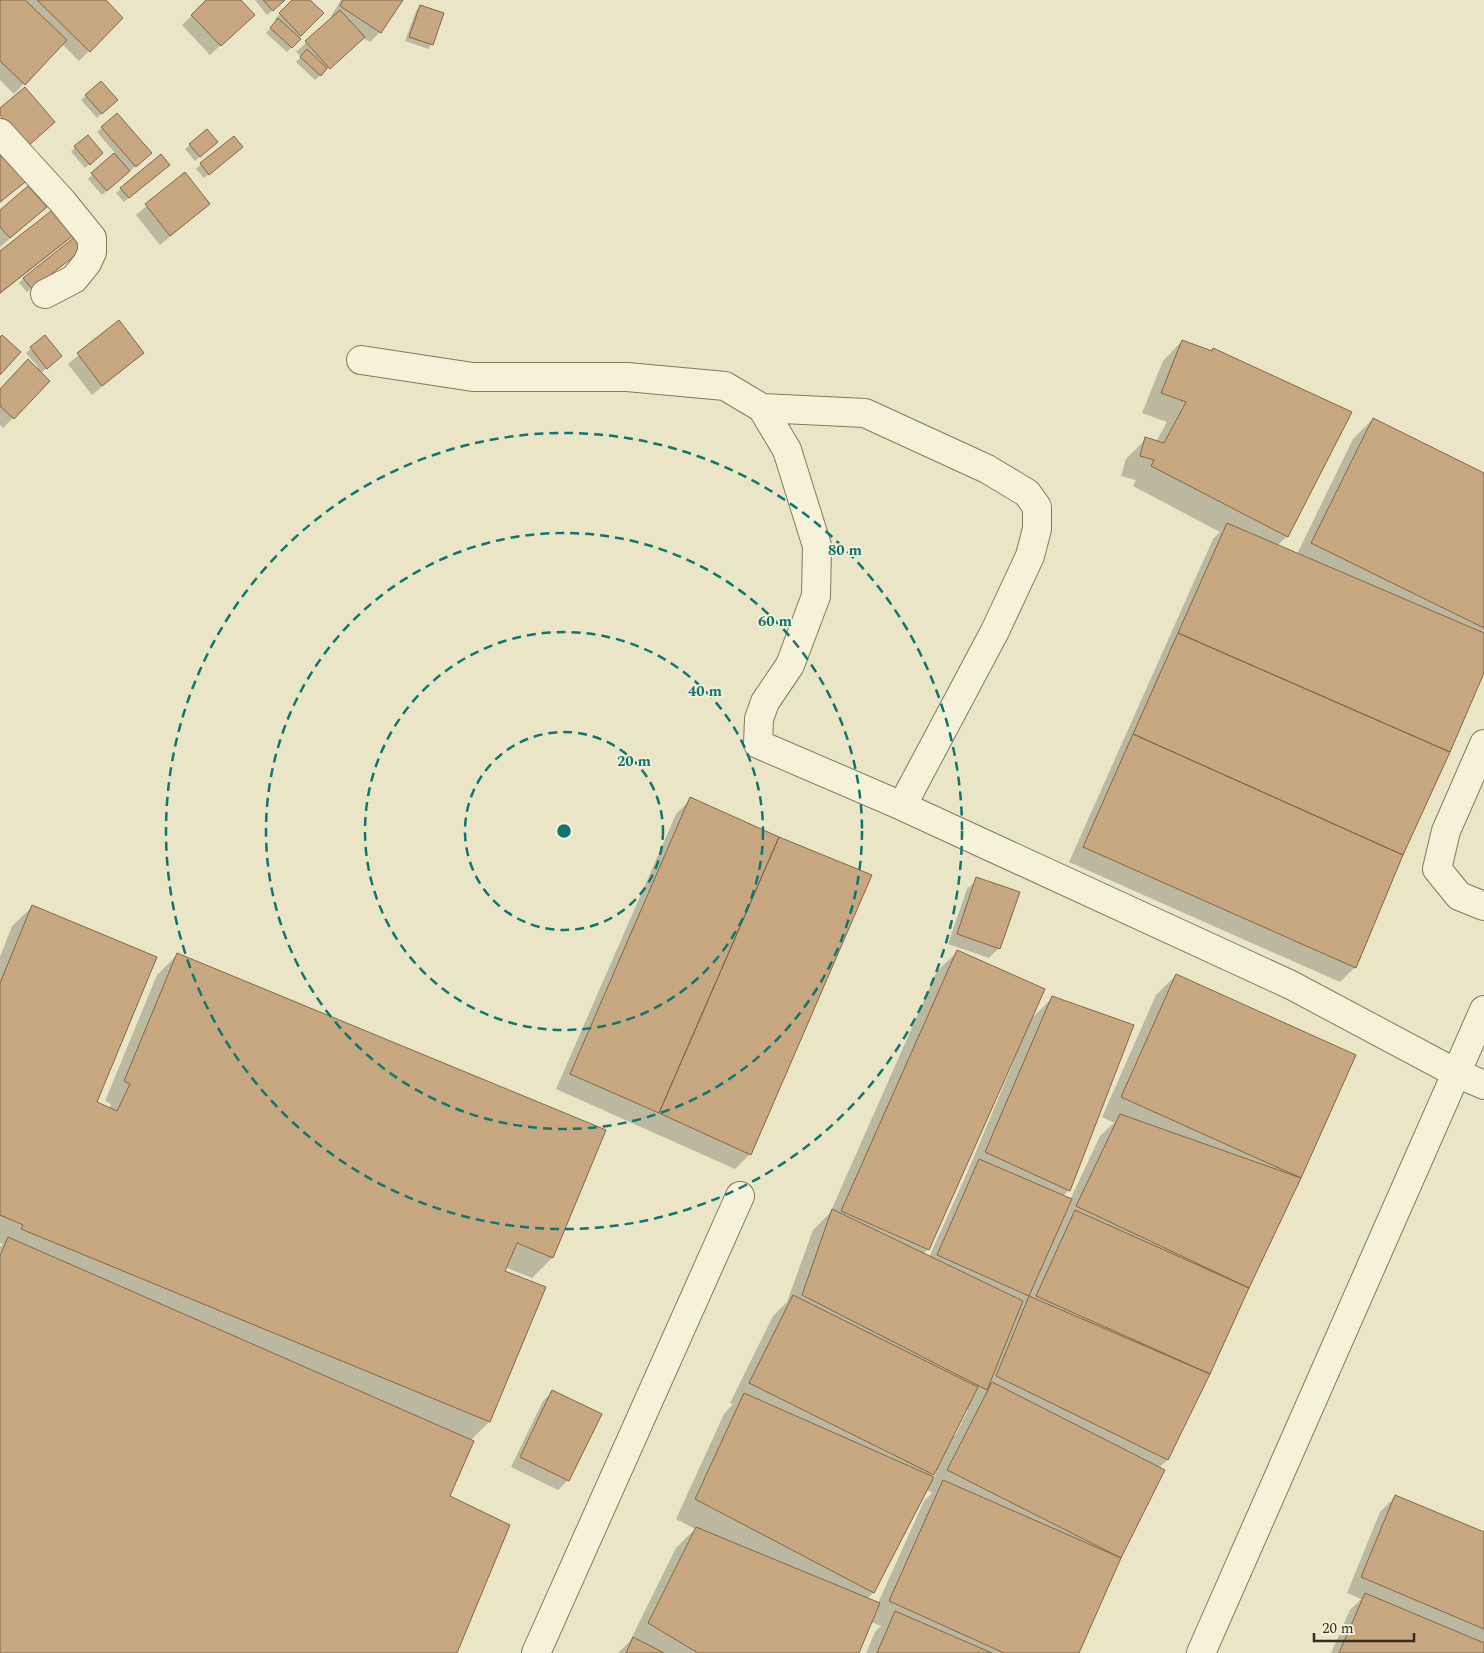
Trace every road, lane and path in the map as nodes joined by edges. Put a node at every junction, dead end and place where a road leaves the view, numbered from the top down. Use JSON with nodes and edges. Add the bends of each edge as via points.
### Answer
{"nodes":[{"id":1,"x":0,"y":133,"type":"edge"},
{"id":2,"x":45,"y":294,"type":"dead end"},
{"id":3,"x":361,"y":360,"type":"dead end"},
{"id":4,"x":762,"y":408,"type":"junction"},
{"id":5,"x":1484,"y":744,"type":"edge"},
{"id":6,"x":902,"y":806,"type":"junction"},
{"id":7,"x":1484,"y":906,"type":"edge"},
{"id":8,"x":1484,"y":1010,"type":"edge"},
{"id":9,"x":1456,"y":1074,"type":"junction"},
{"id":10,"x":1484,"y":1085,"type":"edge"},
{"id":11,"x":740,"y":1196,"type":"dead end"},
{"id":12,"x":536,"y":1653,"type":"edge"},
{"id":13,"x":1201,"y":1653,"type":"edge"}],
"edges":[{"from":1,"to":2,"type":"street","via":[[92,238],[92,252],[74,279]]},
{"from":3,"to":4,"type":"street","via":[[473,377],[627,377],[725,386]]},
{"from":4,"to":6,"type":"street","via":[[787,450],[817,546],[816,596],[790,665],[765,702],[759,719],[758,744]]},
{"from":4,"to":6,"type":"street","via":[[865,412],[987,469],[1027,493],[1037,507],[1037,529],[1030,556],[995,631]]},
{"from":5,"to":7,"type":"street","via":[[1446,831],[1437,869],[1459,896]]},
{"from":6,"to":9,"type":"street","via":[[1291,985]]},
{"from":8,"to":9,"type":"street"},
{"from":9,"to":10,"type":"street"},
{"from":9,"to":13,"type":"street"},
{"from":11,"to":12,"type":"street"}]}
